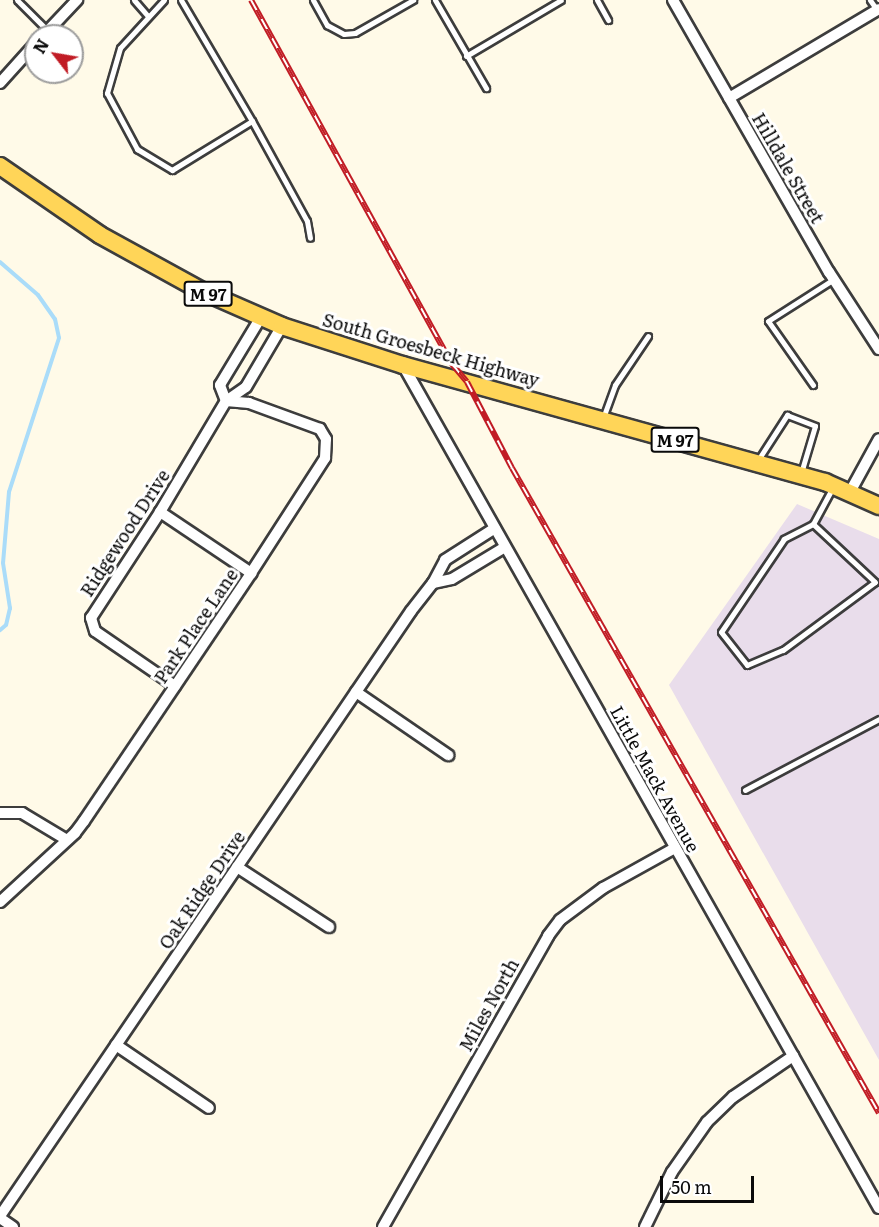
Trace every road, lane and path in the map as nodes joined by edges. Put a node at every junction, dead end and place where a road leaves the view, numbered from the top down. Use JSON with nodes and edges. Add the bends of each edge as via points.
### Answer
{"nodes":[{"id":1,"x":17,"y":0,"type":"edge"},
{"id":2,"x":77,"y":0,"type":"edge"},
{"id":3,"x":134,"y":0,"type":"edge"},
{"id":4,"x":164,"y":0,"type":"edge"},
{"id":5,"x":181,"y":0,"type":"edge"},
{"id":6,"x":313,"y":0,"type":"edge"},
{"id":7,"x":413,"y":0,"type":"edge"},
{"id":8,"x":435,"y":0,"type":"edge"},
{"id":9,"x":561,"y":0,"type":"edge"},
{"id":10,"x":597,"y":0,"type":"edge"},
{"id":11,"x":674,"y":0,"type":"edge"},
{"id":12,"x":870,"y":0,"type":"edge"},
{"id":13,"x":878,"y":9,"type":"edge"},
{"id":14,"x":147,"y":15,"type":"junction"},
{"id":15,"x":608,"y":20,"type":"dead end"},
{"id":16,"x":37,"y":24,"type":"edge"},
{"id":17,"x":54,"y":24,"type":"edge"},
{"id":18,"x":24,"y":56,"type":"edge"},
{"id":19,"x":466,"y":56,"type":"junction"},
{"id":20,"x":0,"y":83,"type":"edge"},
{"id":21,"x":486,"y":88,"type":"dead end"},
{"id":22,"x":729,"y":98,"type":"junction"},
{"id":23,"x":252,"y":121,"type":"junction"},
{"id":24,"x":0,"y":166,"type":"edge"},
{"id":25,"x":310,"y":238,"type":"dead end"},
{"id":26,"x":834,"y":279,"type":"junction"},
{"id":27,"x":261,"y":317,"type":"junction"},
{"id":28,"x":282,"y":326,"type":"junction"},
{"id":29,"x":648,"y":336,"type":"dead end"},
{"id":30,"x":879,"y":349,"type":"edge"},
{"id":31,"x":403,"y":365,"type":"junction"},
{"id":32,"x":813,"y":385,"type":"dead end"},
{"id":33,"x":226,"y":401,"type":"junction"},
{"id":34,"x":602,"y":420,"type":"junction"},
{"id":35,"x":879,"y":439,"type":"edge"},
{"id":36,"x":757,"y":462,"type":"junction"},
{"id":37,"x":801,"y":475,"type":"junction"},
{"id":38,"x":834,"y":485,"type":"junction"},
{"id":39,"x":850,"y":492,"type":"junction"},
{"id":40,"x":879,"y":506,"type":"edge"},
{"id":41,"x":160,"y":512,"type":"junction"},
{"id":42,"x":813,"y":524,"type":"junction"},
{"id":43,"x":495,"y":528,"type":"junction"},
{"id":44,"x":506,"y":547,"type":"junction"},
{"id":45,"x":251,"y":573,"type":"junction"},
{"id":46,"x":433,"y":583,"type":"junction"},
{"id":47,"x":175,"y":686,"type":"junction"},
{"id":48,"x":356,"y":692,"type":"junction"},
{"id":49,"x":879,"y":718,"type":"edge"},
{"id":50,"x":448,"y":755,"type":"dead end"},
{"id":51,"x":745,"y":790,"type":"dead end"},
{"id":52,"x":0,"y":813,"type":"edge"},
{"id":53,"x":67,"y":840,"type":"junction"},
{"id":54,"x":675,"y":848,"type":"junction"},
{"id":55,"x":237,"y":867,"type":"junction"},
{"id":56,"x":0,"y":902,"type":"edge"},
{"id":57,"x":329,"y":927,"type":"dead end"},
{"id":58,"x":116,"y":1045,"type":"junction"},
{"id":59,"x":793,"y":1056,"type":"junction"},
{"id":60,"x":209,"y":1108,"type":"dead end"},
{"id":61,"x":879,"y":1208,"type":"edge"},
{"id":62,"x":0,"y":1217,"type":"edge"},
{"id":63,"x":13,"y":1227,"type":"edge"},
{"id":64,"x":383,"y":1227,"type":"edge"},
{"id":65,"x":645,"y":1227,"type":"edge"}],
"edges":[{"from":1,"to":16,"type":"lane"},
{"from":2,"to":17,"type":"street"},
{"from":3,"to":14,"type":"lane"},
{"from":4,"to":14,"type":"lane"},
{"from":5,"to":23,"type":"lane"},
{"from":6,"to":7,"type":"lane","via":[[327,25],[344,34],[355,33]]},
{"from":8,"to":19,"type":"lane"},
{"from":9,"to":19,"type":"lane"},
{"from":10,"to":15,"type":"lane"},
{"from":11,"to":22,"type":"street","name":"Hilldale Street"},
{"from":12,"to":13,"type":"lane"},
{"from":13,"to":22,"type":"street"},
{"from":14,"to":23,"type":"lane","via":[[120,48],[106,93],[137,149],[172,170]]},
{"from":18,"to":20,"type":"street"},
{"from":19,"to":21,"type":"lane"},
{"from":22,"to":26,"type":"street","name":"Hilldale Street"},
{"from":23,"to":25,"type":"lane","via":[[307,221]]},
{"from":24,"to":27,"type":"main road","name":"South Groesbeck Highway","number":"M 97","via":[[100,236],[202,291]]},
{"from":26,"to":30,"type":"street","name":"Hilldale Street"},
{"from":26,"to":32,"type":"lane","via":[[768,321]]},
{"from":27,"to":28,"type":"main road","name":"South Groesbeck Highway","number":"M 97"},
{"from":27,"to":33,"type":"street","name":"Ridgewood Drive","via":[[220,385]]},
{"from":28,"to":31,"type":"main road","name":"South Groesbeck Highway","number":"M 97"},
{"from":28,"to":33,"type":"street","name":"Ridgewood Drive","via":[[246,387]]},
{"from":29,"to":34,"type":"lane","via":[[615,386]]},
{"from":31,"to":34,"type":"main road","name":"South Groesbeck Highway","number":"M 97"},
{"from":31,"to":43,"type":"street","name":"Little Mack Avenue"},
{"from":33,"to":41,"type":"street","name":"Ridgewood Drive"},
{"from":33,"to":45,"type":"street","name":"Park Place Lane","via":[[249,403],[320,429],[327,446],[325,458]]},
{"from":34,"to":36,"type":"main road","name":"South Groesbeck Highway","number":"M 97"},
{"from":35,"to":39,"type":"street"},
{"from":36,"to":37,"type":"main road","name":"South Groesbeck Highway","number":"M 97"},
{"from":36,"to":37,"type":"lane","via":[[787,416],[815,426]]},
{"from":37,"to":38,"type":"main road","name":"South Groesbeck Highway","number":"M 97"},
{"from":38,"to":39,"type":"main road","name":"South Groesbeck Highway","number":"M 97"},
{"from":38,"to":42,"type":"lane"},
{"from":39,"to":40,"type":"main road","name":"South Groesbeck Highway","number":"M 97"},
{"from":41,"to":45,"type":"street"},
{"from":41,"to":47,"type":"street","name":"Ridgewood Drive","via":[[93,613],[91,624],[95,631]]},
{"from":42,"to":42,"type":"lane","via":[[874,582],[783,650],[747,664],[721,632],[784,539]]},
{"from":43,"to":44,"type":"street","name":"Little Mack Avenue"},
{"from":43,"to":46,"type":"street","name":"Oak Ridge Drive","via":[[445,560]]},
{"from":44,"to":46,"type":"street","via":[[452,579]]},
{"from":44,"to":54,"type":"street","name":"Little Mack Avenue"},
{"from":45,"to":47,"type":"street","name":"Park Place Lane"},
{"from":46,"to":48,"type":"street","name":"Oak Ridge Drive"},
{"from":47,"to":53,"type":"street","name":"Park Place Lane","via":[[84,821]]},
{"from":48,"to":50,"type":"street"},
{"from":48,"to":55,"type":"street","name":"Oak Ridge Drive"},
{"from":49,"to":51,"type":"lane"},
{"from":52,"to":53,"type":"street","via":[[22,813]]},
{"from":53,"to":56,"type":"street","name":"Park Place Lane"},
{"from":54,"to":59,"type":"street","name":"Little Mack Avenue"},
{"from":54,"to":64,"type":"street","name":"Miles North","via":[[603,888],[567,915],[548,936]]},
{"from":55,"to":57,"type":"street"},
{"from":55,"to":58,"type":"street","name":"Oak Ridge Drive"},
{"from":58,"to":60,"type":"street"},
{"from":58,"to":62,"type":"street","name":"Oak Ridge Drive"},
{"from":59,"to":61,"type":"street","name":"Little Mack Avenue"},
{"from":59,"to":65,"type":"street","via":[[733,1097],[707,1122],[666,1182]]},
{"from":62,"to":63,"type":"street"}]}
